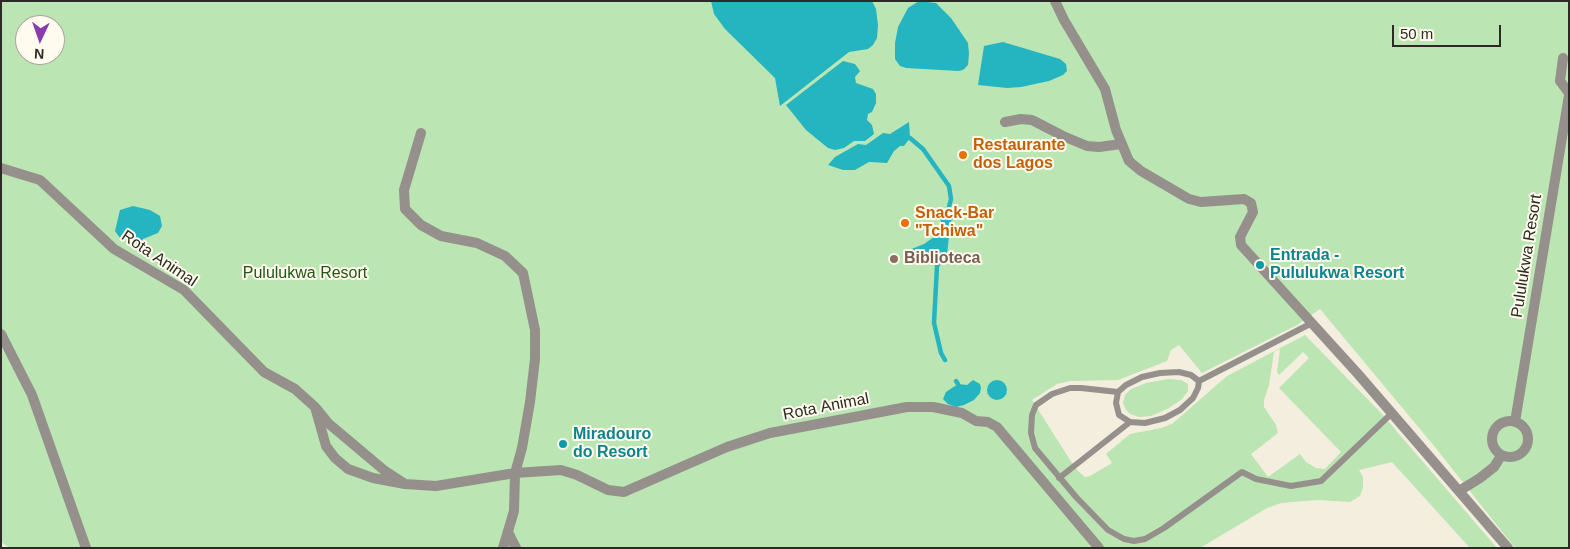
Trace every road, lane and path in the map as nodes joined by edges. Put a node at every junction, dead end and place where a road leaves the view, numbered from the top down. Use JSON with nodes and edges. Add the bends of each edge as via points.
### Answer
{"nodes":[{"id":1,"x":1055,"y":1,"type":"edge"},
{"id":2,"x":1563,"y":58,"type":"dead end"},
{"id":3,"x":1569,"y":94,"type":"edge"},
{"id":4,"x":1005,"y":122,"type":"dead end"},
{"id":5,"x":422,"y":133,"type":"dead end"},
{"id":6,"x":1122,"y":144,"type":"junction"},
{"id":7,"x":1,"y":168,"type":"edge"},
{"id":8,"x":1312,"y":323,"type":"junction"},
{"id":9,"x":1,"y":334,"type":"edge"},
{"id":10,"x":1199,"y":380,"type":"junction"},
{"id":11,"x":1118,"y":392,"type":"junction"},
{"id":12,"x":315,"y":407,"type":"junction"},
{"id":13,"x":1392,"y":414,"type":"junction"},
{"id":14,"x":1130,"y":422,"type":"junction"},
{"id":15,"x":1515,"y":422,"type":"junction"},
{"id":16,"x":1501,"y":456,"type":"junction"},
{"id":17,"x":515,"y":473,"type":"junction"},
{"id":18,"x":1059,"y":478,"type":"junction"},
{"id":19,"x":405,"y":484,"type":"junction"},
{"id":20,"x":1459,"y":491,"type":"junction"},
{"id":21,"x":508,"y":532,"type":"junction"},
{"id":22,"x":86,"y":548,"type":"edge"},
{"id":23,"x":503,"y":548,"type":"edge"},
{"id":24,"x":516,"y":548,"type":"edge"},
{"id":25,"x":1099,"y":548,"type":"edge"},
{"id":26,"x":1508,"y":548,"type":"edge"}],
"edges":[{"from":1,"to":6,"type":"street","via":[[1105,89]]},
{"from":2,"to":3,"type":"street","name":"Pululukwa Resort","via":[[1560,81]]},
{"from":3,"to":15,"type":"street","name":"Pululukwa Resort"},
{"from":4,"to":6,"type":"street","via":[[1032,120],[1087,146]]},
{"from":5,"to":17,"type":"street","via":[[404,190],[405,209],[421,225],[441,236],[476,243],[505,256],[523,273],[535,330],[535,359],[522,448]]},
{"from":6,"to":8,"type":"street","via":[[1129,161],[1136,167],[1188,199],[1200,202],[1244,199],[1251,203],[1253,212],[1240,237],[1241,245]]},
{"from":7,"to":12,"type":"street","name":"Rota Animal","via":[[40,180],[114,249],[184,290],[264,372],[295,390]]},
{"from":8,"to":10,"type":"lane"},
{"from":8,"to":13,"type":"street"},
{"from":9,"to":22,"type":"street","via":[[32,395]]},
{"from":10,"to":11,"type":"lane","via":[[1179,372],[1160,373],[1142,377]]},
{"from":10,"to":14,"type":"lane","via":[[1193,398],[1180,410],[1145,423]]},
{"from":11,"to":14,"type":"lane","via":[[1119,415]]},
{"from":11,"to":18,"type":"lane","via":[[1070,388],[1052,394],[1036,405],[1031,433],[1035,448]]},
{"from":12,"to":19,"type":"street","name":"Rota Animal","via":[[328,423]]},
{"from":12,"to":19,"type":"street","name":"Rota Animal","via":[[326,446],[335,458],[348,469]]},
{"from":13,"to":18,"type":"lane","via":[[1321,481],[1291,486],[1264,481],[1242,472],[1164,528],[1134,541],[1108,530]]},
{"from":13,"to":20,"type":"street"},
{"from":14,"to":18,"type":"lane"},
{"from":15,"to":16,"type":"street","via":[[1503,422],[1494,430],[1491,442]]},
{"from":15,"to":16,"type":"street","via":[[1527,434],[1527,446],[1514,458]]},
{"from":16,"to":20,"type":"street","via":[[1494,467]]},
{"from":17,"to":19,"type":"street","name":"Rota Animal","via":[[436,486]]},
{"from":17,"to":21,"type":"street","via":[[514,511]]},
{"from":17,"to":25,"type":"street","name":"Rota Animal","via":[[561,470],[608,490],[624,492],[727,447],[770,433],[907,407],[933,407],[962,413],[997,427]]},
{"from":20,"to":26,"type":"street"},
{"from":21,"to":23,"type":"street"},
{"from":21,"to":24,"type":"street"}]}
